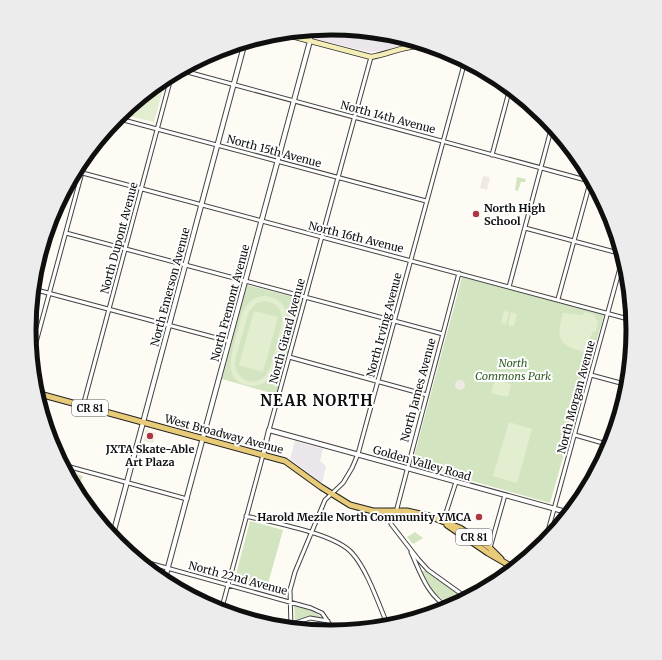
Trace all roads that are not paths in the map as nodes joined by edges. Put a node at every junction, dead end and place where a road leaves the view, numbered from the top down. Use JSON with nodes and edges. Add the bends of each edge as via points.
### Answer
{"nodes":[{"id":1,"x":311,"y":36,"type":"edge"},
{"id":2,"x":297,"y":38,"type":"edge"},
{"id":3,"x":310,"y":41,"type":"junction"},
{"id":4,"x":411,"y":46,"type":"edge"},
{"id":5,"x":243,"y":49,"type":"edge"},
{"id":6,"x":371,"y":57,"type":"junction"},
{"id":7,"x":463,"y":66,"type":"edge"},
{"id":8,"x":189,"y":72,"type":"edge"},
{"id":9,"x":169,"y":84,"type":"edge"},
{"id":10,"x":234,"y":84,"type":"junction"},
{"id":11,"x":508,"y":94,"type":"edge"},
{"id":12,"x":294,"y":101,"type":"junction"},
{"id":13,"x":354,"y":118,"type":"junction"},
{"id":14,"x":123,"y":120,"type":"edge"},
{"id":15,"x":157,"y":129,"type":"junction"},
{"id":16,"x":550,"y":132,"type":"edge"},
{"id":17,"x":442,"y":141,"type":"junction"},
{"id":18,"x":217,"y":145,"type":"junction"},
{"id":19,"x":492,"y":155,"type":"junction"},
{"id":20,"x":277,"y":161,"type":"junction"},
{"id":21,"x":541,"y":168,"type":"junction"},
{"id":22,"x":82,"y":173,"type":"joint"},
{"id":23,"x":338,"y":178,"type":"junction"},
{"id":24,"x":584,"y":179,"type":"edge"},
{"id":25,"x":589,"y":188,"type":"edge"},
{"id":26,"x":141,"y":189,"type":"junction"},
{"id":27,"x":426,"y":202,"type":"junction"},
{"id":28,"x":201,"y":205,"type":"junction"},
{"id":29,"x":262,"y":222,"type":"junction"},
{"id":30,"x":525,"y":228,"type":"junction"},
{"id":31,"x":66,"y":233,"type":"junction"},
{"id":32,"x":322,"y":238,"type":"junction"},
{"id":33,"x":574,"y":241,"type":"junction"},
{"id":34,"x":125,"y":249,"type":"junction"},
{"id":35,"x":616,"y":254,"type":"edge"},
{"id":36,"x":410,"y":260,"type":"junction"},
{"id":37,"x":185,"y":265,"type":"junction"},
{"id":38,"x":619,"y":268,"type":"edge"},
{"id":39,"x":459,"y":273,"type":"junction"},
{"id":40,"x":245,"y":281,"type":"junction"},
{"id":41,"x":509,"y":286,"type":"junction"},
{"id":42,"x":39,"y":291,"type":"edge"},
{"id":43,"x":49,"y":293,"type":"junction"},
{"id":44,"x":305,"y":297,"type":"junction"},
{"id":45,"x":558,"y":300,"type":"junction"},
{"id":46,"x":109,"y":309,"type":"junction"},
{"id":47,"x":608,"y":313,"type":"junction"},
{"id":48,"x":625,"y":318,"type":"edge"},
{"id":49,"x":394,"y":321,"type":"junction"},
{"id":50,"x":168,"y":325,"type":"junction"},
{"id":51,"x":443,"y":334,"type":"junction"},
{"id":52,"x":37,"y":340,"type":"edge"},
{"id":53,"x":228,"y":341,"type":"junction"},
{"id":54,"x":289,"y":357,"type":"junction"},
{"id":55,"x":591,"y":375,"type":"junction"},
{"id":56,"x":378,"y":382,"type":"junction"},
{"id":57,"x":621,"y":383,"type":"edge"},
{"id":58,"x":44,"y":395,"type":"edge"},
{"id":59,"x":427,"y":395,"type":"junction"},
{"id":60,"x":82,"y":406,"type":"junction"},
{"id":61,"x":143,"y":422,"type":"junction"},
{"id":62,"x":269,"y":430,"type":"junction"},
{"id":63,"x":574,"y":435,"type":"junction"},
{"id":64,"x":202,"y":438,"type":"junction"},
{"id":65,"x":604,"y":443,"type":"edge"},
{"id":66,"x":358,"y":454,"type":"junction"},
{"id":67,"x":263,"y":455,"type":"junction"},
{"id":68,"x":70,"y":467,"type":"edge"},
{"id":69,"x":407,"y":468,"type":"junction"},
{"id":70,"x":456,"y":482,"type":"junction"},
{"id":71,"x":127,"y":483,"type":"junction"},
{"id":72,"x":332,"y":494,"type":"junction"},
{"id":73,"x":505,"y":495,"type":"junction"},
{"id":74,"x":187,"y":499,"type":"junction"},
{"id":75,"x":555,"y":509,"type":"junction"},
{"id":76,"x":564,"y":511,"type":"edge"},
{"id":77,"x":390,"y":512,"type":"junction"},
{"id":78,"x":396,"y":512,"type":"junction"},
{"id":79,"x":246,"y":516,"type":"junction"},
{"id":80,"x":443,"y":522,"type":"junction"},
{"id":81,"x":550,"y":529,"type":"edge"},
{"id":82,"x":114,"y":530,"type":"edge"},
{"id":83,"x":311,"y":533,"type":"junction"},
{"id":84,"x":408,"y":547,"type":"junction"},
{"id":85,"x":490,"y":548,"type":"junction"},
{"id":86,"x":501,"y":560,"type":"junction"},
{"id":87,"x":150,"y":563,"type":"edge"},
{"id":88,"x":509,"y":565,"type":"edge"},
{"id":89,"x":168,"y":568,"type":"junction"},
{"id":90,"x":166,"y":574,"type":"edge"},
{"id":91,"x":228,"y":585,"type":"junction"},
{"id":92,"x":462,"y":594,"type":"edge"},
{"id":93,"x":290,"y":602,"type":"junction"},
{"id":94,"x":442,"y":604,"type":"edge"},
{"id":95,"x":223,"y":605,"type":"edge"},
{"id":96,"x":385,"y":620,"type":"edge"},
{"id":97,"x":328,"y":621,"type":"junction"},
{"id":98,"x":291,"y":622,"type":"edge"},
{"id":99,"x":299,"y":623,"type":"edge"},
{"id":100,"x":331,"y":625,"type":"edge"}],
"edges":[{"from":1,"to":3,"type":"street","name":"North Fremont Avenue"},
{"from":2,"to":3,"type":"main road"},
{"from":3,"to":6,"type":"main road"},
{"from":3,"to":12,"type":"street","name":"North Fremont Avenue"},
{"from":4,"to":6,"type":"main road"},
{"from":5,"to":10,"type":"street","name":"North Emerson Avenue"},
{"from":6,"to":13,"type":"street","name":"North Girard Avenue"},
{"from":7,"to":17,"type":"street","name":"North Irving Avenue"},
{"from":8,"to":10,"type":"street","name":"North 14th Avenue"},
{"from":9,"to":15,"type":"street","name":"North Dupont Avenue"},
{"from":10,"to":12,"type":"street","name":"North 14th Avenue"},
{"from":10,"to":18,"type":"street","name":"North Emerson Avenue"},
{"from":11,"to":19,"type":"street"},
{"from":12,"to":13,"type":"street","name":"North 14th Avenue"},
{"from":12,"to":20,"type":"street","name":"North Fremont Avenue"},
{"from":13,"to":17,"type":"street","name":"North 14th Avenue"},
{"from":13,"to":23,"type":"street","name":"North Girard Avenue"},
{"from":14,"to":15,"type":"street","name":"North 15th Avenue"},
{"from":15,"to":18,"type":"street","name":"North 15th Avenue"},
{"from":15,"to":26,"type":"street","name":"North Dupont Avenue"},
{"from":16,"to":21,"type":"street"},
{"from":17,"to":19,"type":"street","name":"North 14th Avenue"},
{"from":17,"to":27,"type":"street","name":"North Irving Avenue"},
{"from":18,"to":20,"type":"street","name":"North 15th Avenue"},
{"from":18,"to":28,"type":"street","name":"North Emerson Avenue"},
{"from":19,"to":21,"type":"street","name":"North 14th Avenue"},
{"from":20,"to":23,"type":"street","name":"North 15th Avenue"},
{"from":20,"to":29,"type":"street","name":"North Fremont Avenue"},
{"from":21,"to":24,"type":"street","name":"North 14th Avenue"},
{"from":21,"to":30,"type":"street"},
{"from":22,"to":26,"type":"street","name":"North 16th Avenue"},
{"from":22,"to":31,"type":"street"},
{"from":23,"to":27,"type":"street","name":"North 15th Avenue"},
{"from":23,"to":32,"type":"street","name":"North Girard Avenue"},
{"from":25,"to":33,"type":"street"},
{"from":26,"to":28,"type":"street","name":"North 16th Avenue"},
{"from":26,"to":34,"type":"street","name":"North Dupont Avenue"},
{"from":27,"to":36,"type":"street","name":"North Irving Avenue"},
{"from":28,"to":29,"type":"street","name":"North 16th Avenue"},
{"from":28,"to":37,"type":"street","name":"North Emerson Avenue"},
{"from":29,"to":32,"type":"street","name":"North 16th Avenue"},
{"from":29,"to":40,"type":"street","name":"North Fremont Avenue"},
{"from":30,"to":33,"type":"street"},
{"from":30,"to":41,"type":"street"},
{"from":31,"to":34,"type":"street"},
{"from":31,"to":43,"type":"street"},
{"from":32,"to":36,"type":"street","name":"North 16th Avenue"},
{"from":32,"to":44,"type":"street","name":"North Girard Avenue"},
{"from":33,"to":35,"type":"street"},
{"from":33,"to":45,"type":"street"},
{"from":34,"to":37,"type":"street"},
{"from":34,"to":46,"type":"street","name":"North Dupont Avenue"},
{"from":36,"to":39,"type":"street","name":"North 16th Avenue"},
{"from":36,"to":49,"type":"street","name":"North Irving Avenue"},
{"from":37,"to":40,"type":"street"},
{"from":37,"to":50,"type":"street","name":"North Emerson Avenue"},
{"from":38,"to":47,"type":"street","name":"North Morgan Avenue"},
{"from":39,"to":41,"type":"street","name":"North 16th Avenue"},
{"from":39,"to":51,"type":"street","name":"North James Avenue"},
{"from":40,"to":44,"type":"street"},
{"from":40,"to":53,"type":"street","name":"North Fremont Avenue"},
{"from":41,"to":45,"type":"street","name":"North 16th Avenue"},
{"from":42,"to":43,"type":"street"},
{"from":43,"to":46,"type":"street"},
{"from":43,"to":52,"type":"street"},
{"from":44,"to":49,"type":"street"},
{"from":44,"to":54,"type":"street","name":"North Girard Avenue"},
{"from":45,"to":47,"type":"street","name":"North 16th Avenue"},
{"from":46,"to":50,"type":"street"},
{"from":46,"to":60,"type":"street","name":"North Dupont Avenue"},
{"from":47,"to":48,"type":"street","name":"North 16th Avenue"},
{"from":47,"to":55,"type":"street","name":"North Morgan Avenue"},
{"from":49,"to":51,"type":"street"},
{"from":49,"to":56,"type":"street","name":"North Irving Avenue"},
{"from":50,"to":53,"type":"street"},
{"from":50,"to":61,"type":"street","name":"North Emerson Avenue"},
{"from":51,"to":59,"type":"street","name":"North James Avenue"},
{"from":53,"to":64,"type":"street","name":"North Fremont Avenue"},
{"from":54,"to":56,"type":"street"},
{"from":54,"to":62,"type":"street","name":"North Girard Avenue"},
{"from":55,"to":57,"type":"street"},
{"from":55,"to":63,"type":"street","name":"North Morgan Avenue"},
{"from":56,"to":59,"type":"street"},
{"from":56,"to":66,"type":"street","name":"North Irving Avenue"},
{"from":58,"to":60,"type":"main road","name":"West Broadway Avenue","number":"CR 81"},
{"from":59,"to":69,"type":"street","name":"North James Avenue"},
{"from":60,"to":61,"type":"main road","name":"West Broadway Avenue","number":"CR 81"},
{"from":61,"to":64,"type":"main road","name":"West Broadway Avenue","number":"CR 81"},
{"from":61,"to":71,"type":"street","name":"North Emerson Avenue"},
{"from":62,"to":66,"type":"street","name":"Golden Valley Road"},
{"from":62,"to":67,"type":"street","name":"North Girard Avenue"},
{"from":63,"to":65,"type":"street"},
{"from":63,"to":75,"type":"street","name":"North Morgan Avenue"},
{"from":64,"to":67,"type":"main road","name":"West Broadway Avenue","number":"CR 81"},
{"from":64,"to":74,"type":"street","name":"North Fremont Avenue"},
{"from":66,"to":69,"type":"street","name":"Golden Valley Road"},
{"from":66,"to":72,"type":"street","name":"North Irving Avenue","via":[[348,475]]},
{"from":67,"to":72,"type":"main road","name":"West Broadway Avenue","number":"CR 81","via":[[293,466]]},
{"from":67,"to":79,"type":"street","name":"North Girard Avenue"},
{"from":68,"to":71,"type":"street"},
{"from":69,"to":70,"type":"street","name":"Golden Valley Road"},
{"from":69,"to":78,"type":"street","name":"North James Avenue"},
{"from":70,"to":73,"type":"street","name":"Golden Valley Road"},
{"from":70,"to":80,"type":"street"},
{"from":71,"to":74,"type":"street"},
{"from":71,"to":82,"type":"street","name":"North Emerson Avenue"},
{"from":72,"to":77,"type":"main road","name":"West Broadway Avenue","number":"CR 81","via":[[358,508]]},
{"from":72,"to":83,"type":"street","name":"North Irving Avenue","via":[[325,500]]},
{"from":73,"to":75,"type":"street","name":"Golden Valley Road"},
{"from":73,"to":85,"type":"street"},
{"from":74,"to":89,"type":"street","name":"North Fremont Avenue"},
{"from":75,"to":76,"type":"street","name":"Golden Valley Road"},
{"from":75,"to":81,"type":"street","name":"North Morgan Avenue"},
{"from":77,"to":78,"type":"main road","name":"West Broadway Avenue","number":"CR 81"},
{"from":77,"to":84,"type":"street","via":[[391,524]]},
{"from":78,"to":80,"type":"main road","name":"West Broadway Avenue","number":"CR 81","via":[[418,513]]},
{"from":79,"to":83,"type":"street"},
{"from":79,"to":91,"type":"street","name":"North Girard Avenue"},
{"from":80,"to":85,"type":"main road","name":"West Broadway Avenue","number":"CR 81","via":[[460,528]]},
{"from":80,"to":86,"type":"main road","name":"West Broadway Avenue","number":"CR 81"},
{"from":83,"to":93,"type":"street","name":"North Irving Avenue","via":[[292,580]]},
{"from":83,"to":96,"type":"street","via":[[336,541],[352,553]]},
{"from":84,"to":92,"type":"street","via":[[428,570]]},
{"from":84,"to":94,"type":"street","via":[[427,588]]},
{"from":85,"to":86,"type":"main road","name":"West Broadway Avenue","number":"CR 81"},
{"from":86,"to":88,"type":"main road","name":"West Broadway Avenue","number":"CR 81"},
{"from":87,"to":89,"type":"street","name":"North 22nd Avenue"},
{"from":89,"to":90,"type":"street","name":"North Fremont Avenue"},
{"from":89,"to":91,"type":"street","name":"North 22nd Avenue"},
{"from":91,"to":93,"type":"street","name":"North 22nd Avenue"},
{"from":91,"to":95,"type":"street","name":"North Girard Avenue"},
{"from":93,"to":97,"type":"street","name":"North 22nd Avenue","via":[[316,610]]},
{"from":93,"to":98,"type":"street","name":"North Irving Avenue"},
{"from":97,"to":99,"type":"street","via":[[310,618]]},
{"from":97,"to":100,"type":"street","name":"North 22nd Avenue"}]}
